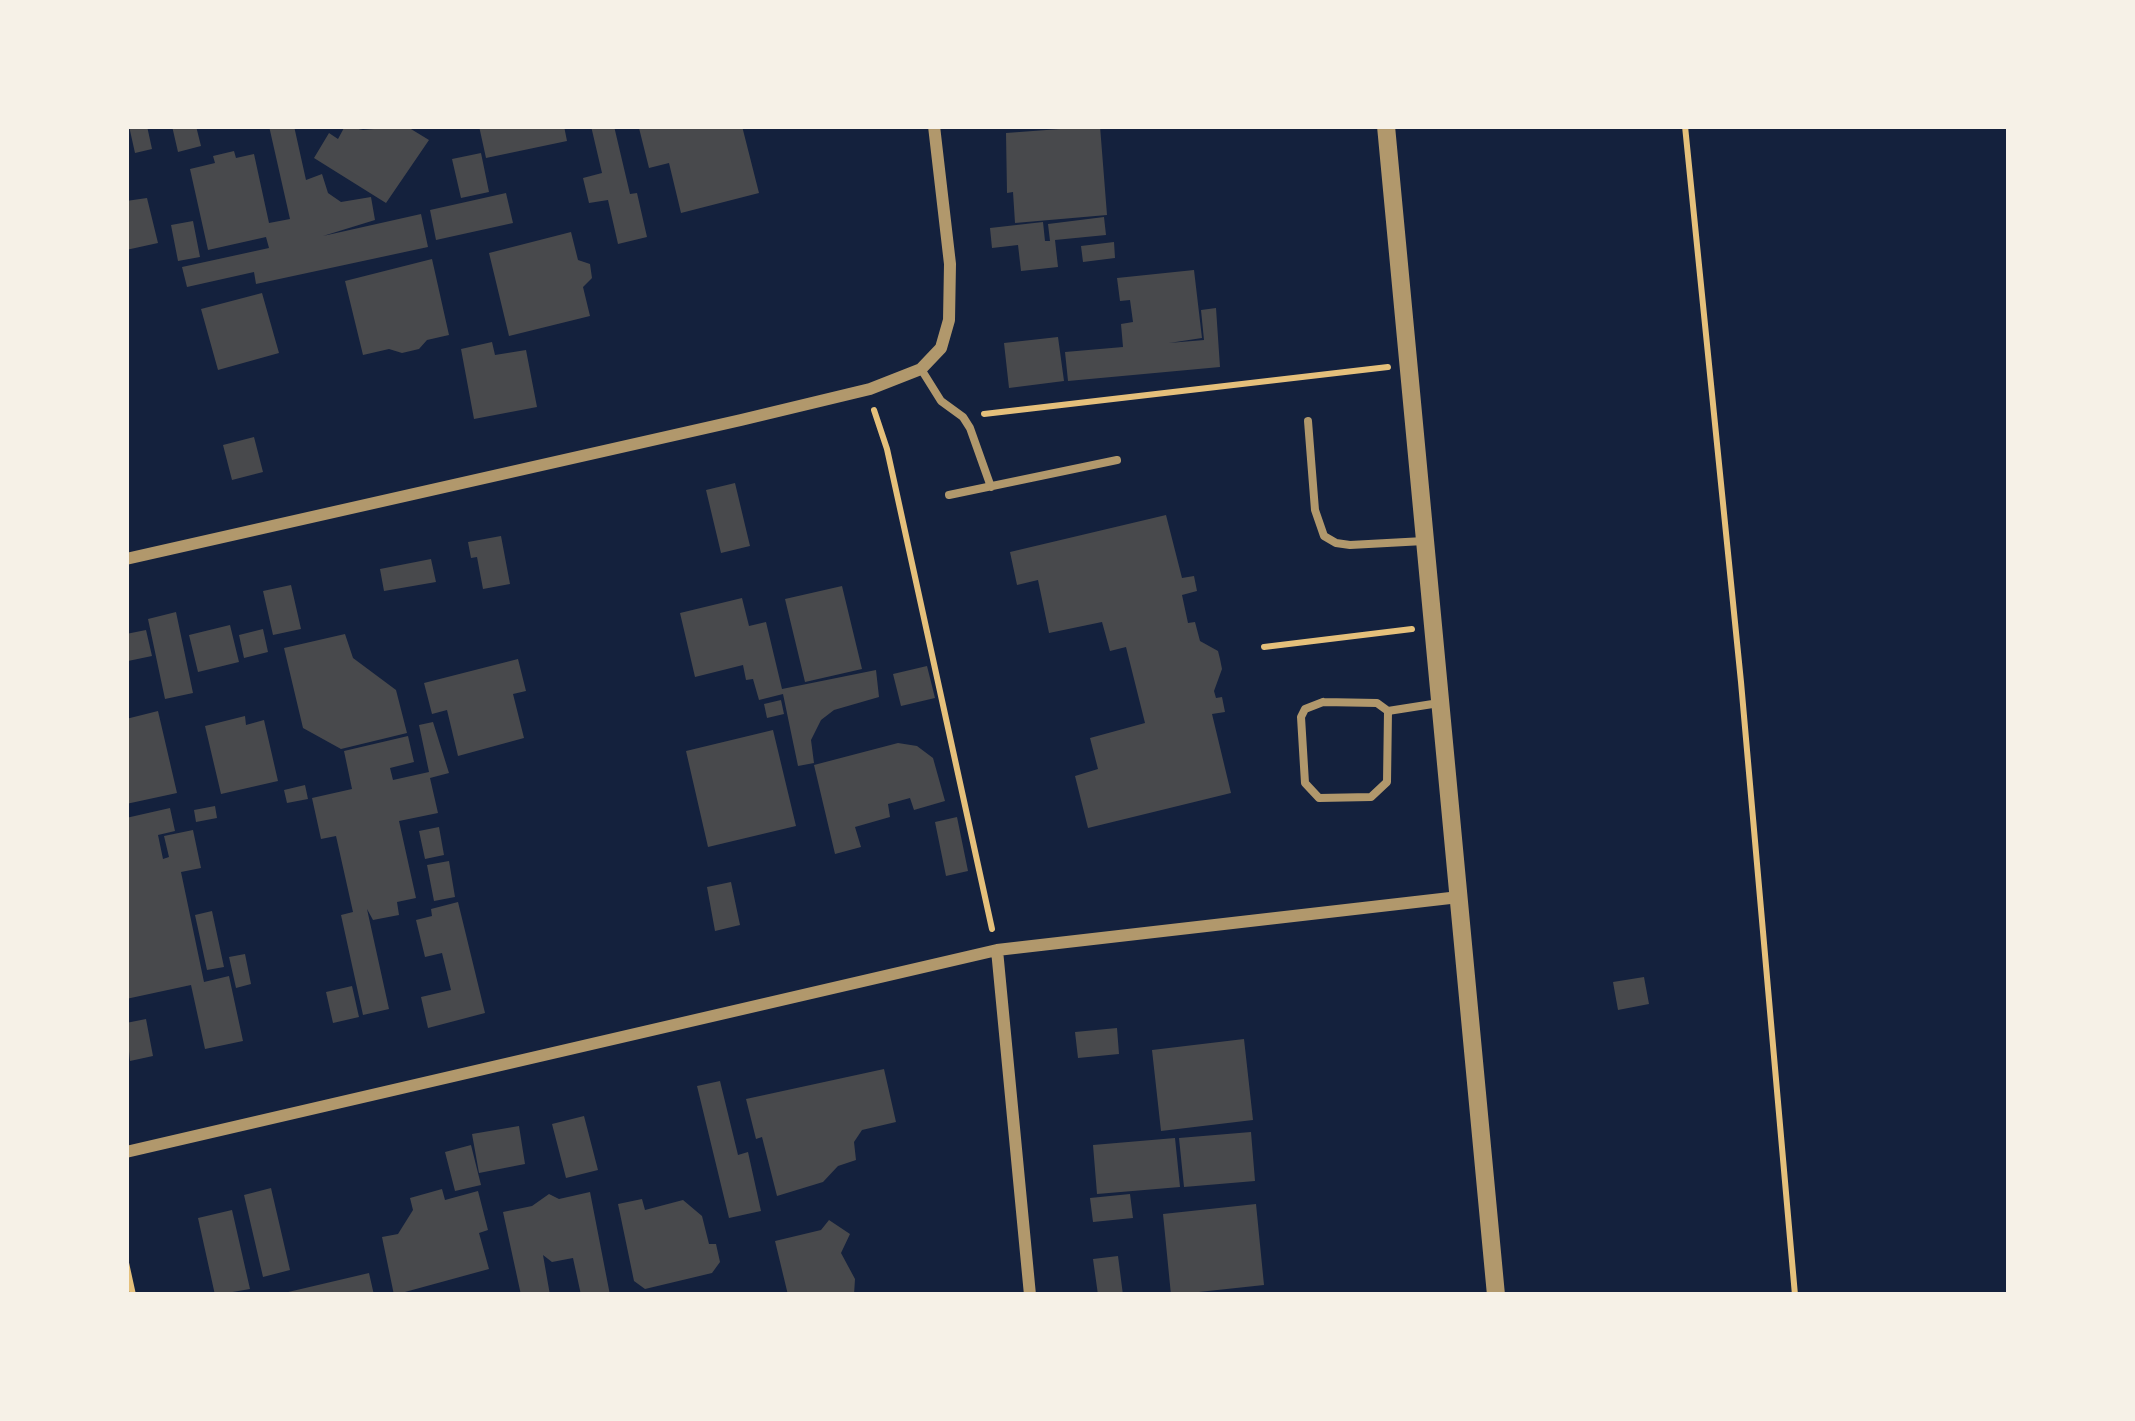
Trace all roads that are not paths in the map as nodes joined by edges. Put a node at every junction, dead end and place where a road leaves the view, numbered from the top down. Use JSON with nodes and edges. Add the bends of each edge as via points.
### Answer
{"nodes":[{"id":1,"x":934,"y":126,"type":"edge"},
{"id":2,"x":1385,"y":126,"type":"edge"},
{"id":3,"x":921,"y":369,"type":"junction"},
{"id":4,"x":1308,"y":421,"type":"dead end"},
{"id":5,"x":1117,"y":460,"type":"dead end"},
{"id":6,"x":991,"y":487,"type":"junction"},
{"id":7,"x":949,"y":496,"type":"dead end"},
{"id":8,"x":1425,"y":541,"type":"junction"},
{"id":9,"x":126,"y":559,"type":"edge"},
{"id":10,"x":1441,"y":703,"type":"junction"},
{"id":11,"x":1388,"y":712,"type":"junction"},
{"id":12,"x":1459,"y":897,"type":"junction"},
{"id":13,"x":997,"y":950,"type":"junction"},
{"id":14,"x":126,"y":1152,"type":"edge"},
{"id":15,"x":1030,"y":1295,"type":"edge"},
{"id":16,"x":1496,"y":1295,"type":"edge"}],
"edges":[{"from":1,"to":3,"type":"street","via":[[949,320],[941,347]]},
{"from":2,"to":8,"type":"street"},
{"from":3,"to":6,"type":"lane","via":[[940,401],[963,417]]},
{"from":3,"to":9,"type":"street","via":[[870,389]]},
{"from":4,"to":8,"type":"lane","via":[[1324,536],[1350,544]]},
{"from":5,"to":6,"type":"lane"},
{"from":6,"to":7,"type":"lane"},
{"from":8,"to":10,"type":"street"},
{"from":10,"to":11,"type":"lane"},
{"from":10,"to":12,"type":"street"},
{"from":11,"to":11,"type":"lane","via":[[1377,703],[1305,709],[1310,793],[1329,800],[1381,791],[1389,772]]},
{"from":12,"to":13,"type":"street"},
{"from":12,"to":16,"type":"street"},
{"from":13,"to":14,"type":"street"},
{"from":13,"to":15,"type":"street"}]}
